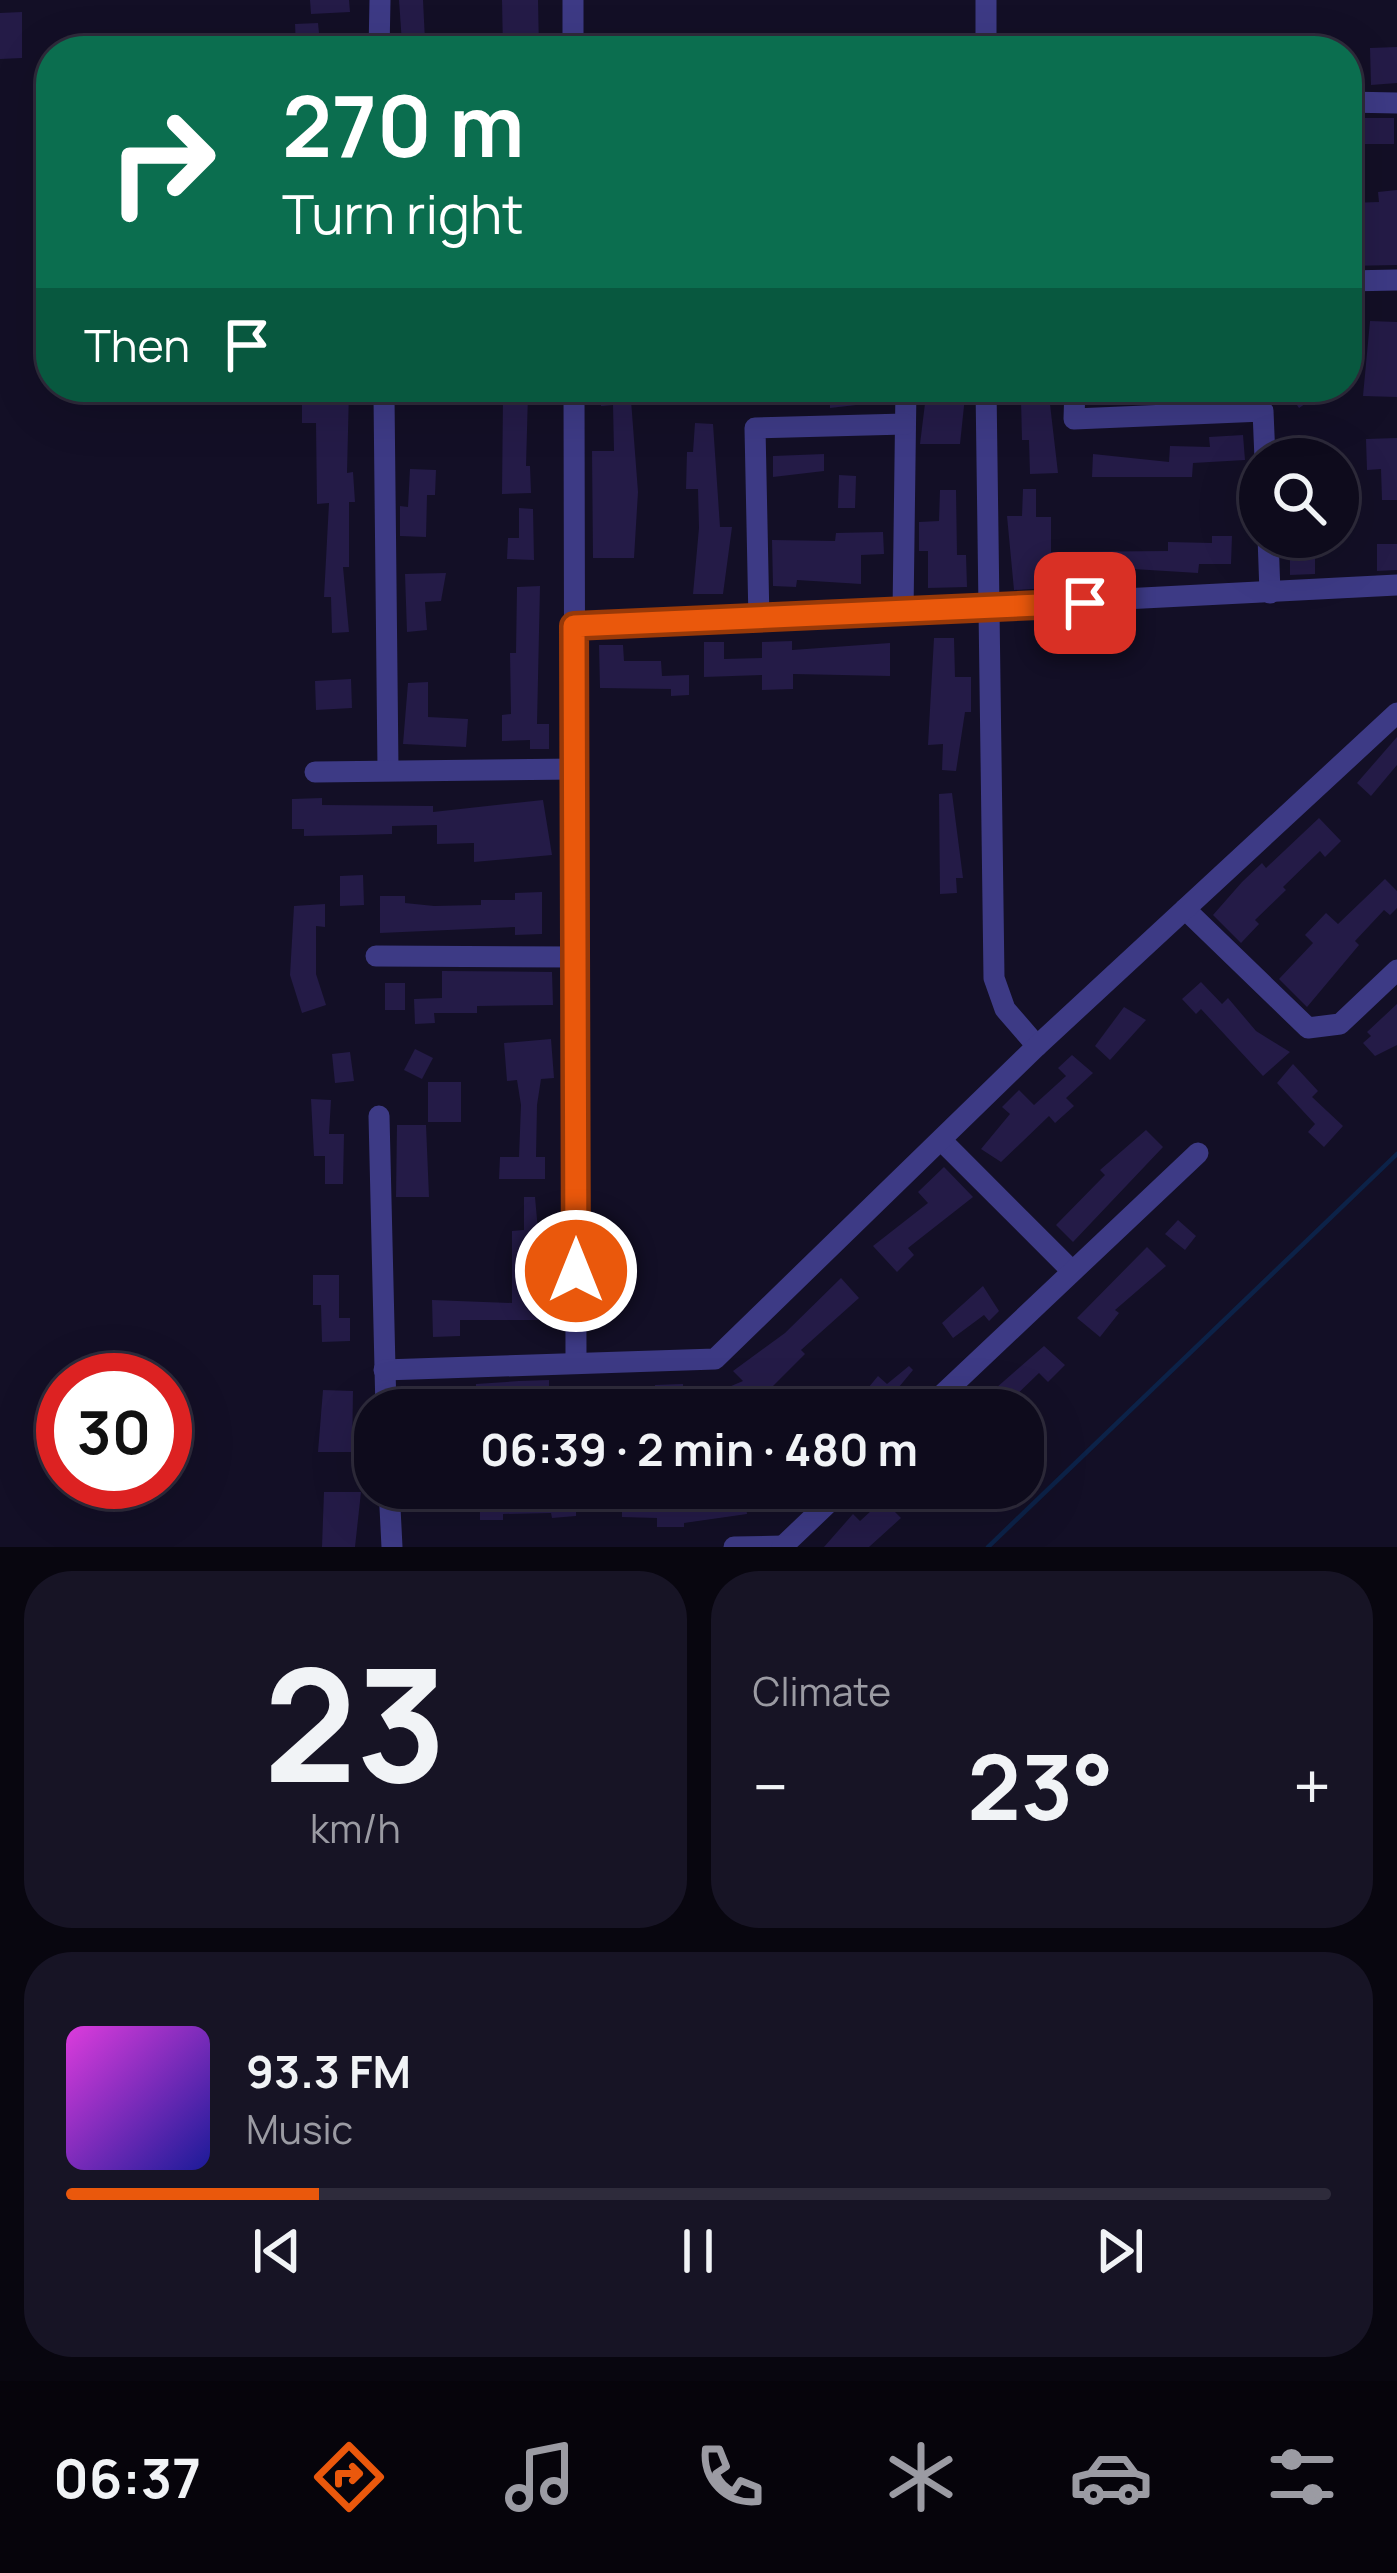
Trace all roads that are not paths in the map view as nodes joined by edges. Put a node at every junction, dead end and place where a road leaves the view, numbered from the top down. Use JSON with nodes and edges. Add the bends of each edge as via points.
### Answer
{"nodes":[{"id":1,"x":380,"y":0,"type":"edge"},
{"id":2,"x":573,"y":0,"type":"edge"},
{"id":3,"x":986,"y":0,"type":"edge"},
{"id":4,"x":379,"y":36,"type":"edge"},
{"id":5,"x":573,"y":36,"type":"edge"},
{"id":6,"x":986,"y":36,"type":"edge"},
{"id":7,"x":1362,"y":102,"type":"edge"},
{"id":8,"x":1397,"y":103,"type":"edge"},
{"id":9,"x":1397,"y":280,"type":"edge"},
{"id":10,"x":1362,"y":281,"type":"edge"},
{"id":11,"x":384,"y":402,"type":"edge"},
{"id":12,"x":574,"y":402,"type":"edge"},
{"id":13,"x":906,"y":402,"type":"edge"},
{"id":14,"x":986,"y":402,"type":"edge"},
{"id":15,"x":1075,"y":402,"type":"edge"},
{"id":16,"x":905,"y":424,"type":"junction"},
{"id":17,"x":1264,"y":438,"type":"edge"},
{"id":18,"x":1269,"y":558,"type":"edge"},
{"id":19,"x":1397,"y":585,"type":"edge"},
{"id":20,"x":1270,"y":593,"type":"junction"},
{"id":21,"x":993,"y":608,"type":"junction"},
{"id":22,"x":903,"y":613,"type":"junction"},
{"id":23,"x":759,"y":621,"type":"junction"},
{"id":24,"x":574,"y":626,"type":"junction"},
{"id":25,"x":1397,"y":713,"type":"edge"},
{"id":26,"x":388,"y":769,"type":"junction"},
{"id":27,"x":575,"y":769,"type":"junction"},
{"id":28,"x":315,"y":772,"type":"dead end"},
{"id":29,"x":1185,"y":909,"type":"junction"},
{"id":30,"x":376,"y":956,"type":"dead end"},
{"id":31,"x":575,"y":957,"type":"junction"},
{"id":32,"x":1397,"y":970,"type":"edge"},
{"id":33,"x":1037,"y":1046,"type":"junction"},
{"id":34,"x":379,"y":1116,"type":"dead end"},
{"id":35,"x":942,"y":1141,"type":"junction"},
{"id":36,"x":1198,"y":1153,"type":"dead end"},
{"id":37,"x":1072,"y":1271,"type":"junction"},
{"id":38,"x":576,"y":1361,"type":"junction"},
{"id":39,"x":384,"y":1370,"type":"junction"},
{"id":40,"x":385,"y":1389,"type":"edge"},
{"id":41,"x":948,"y":1389,"type":"edge"},
{"id":42,"x":390,"y":1509,"type":"edge"},
{"id":43,"x":822,"y":1509,"type":"edge"},
{"id":44,"x":392,"y":1547,"type":"edge"},
{"id":45,"x":734,"y":1547,"type":"edge"},
{"id":46,"x":783,"y":1547,"type":"edge"}],
"edges":[{"from":1,"to":4,"type":"street"},
{"from":2,"to":5,"type":"street"},
{"from":3,"to":6,"type":"street"},
{"from":7,"to":8,"type":"street"},
{"from":9,"to":10,"type":"street"},
{"from":11,"to":26,"type":"street"},
{"from":12,"to":24,"type":"street"},
{"from":13,"to":16,"type":"street"},
{"from":14,"to":21,"type":"street"},
{"from":15,"to":17,"type":"street","via":[[1074,419],[1263,411]]},
{"from":16,"to":22,"type":"street"},
{"from":16,"to":23,"type":"street","via":[[755,428]]},
{"from":18,"to":20,"type":"street"},
{"from":19,"to":20,"type":"street"},
{"from":20,"to":21,"type":"street"},
{"from":21,"to":22,"type":"street"},
{"from":21,"to":33,"type":"street","via":[[994,978],[1005,1009]]},
{"from":22,"to":23,"type":"street"},
{"from":23,"to":24,"type":"street"},
{"from":24,"to":27,"type":"street"},
{"from":25,"to":29,"type":"street"},
{"from":26,"to":27,"type":"street"},
{"from":26,"to":28,"type":"street"},
{"from":27,"to":31,"type":"street"},
{"from":29,"to":32,"type":"street","via":[[1308,1028],[1340,1024]]},
{"from":29,"to":33,"type":"street"},
{"from":30,"to":31,"type":"street"},
{"from":31,"to":38,"type":"street"},
{"from":33,"to":35,"type":"street"},
{"from":34,"to":39,"type":"street"},
{"from":35,"to":37,"type":"street"},
{"from":35,"to":38,"type":"street","via":[[715,1359]]},
{"from":36,"to":37,"type":"street"},
{"from":37,"to":41,"type":"street"},
{"from":38,"to":39,"type":"street"},
{"from":39,"to":40,"type":"street"},
{"from":42,"to":44,"type":"street"},
{"from":43,"to":46,"type":"street"},
{"from":45,"to":46,"type":"street"}]}
